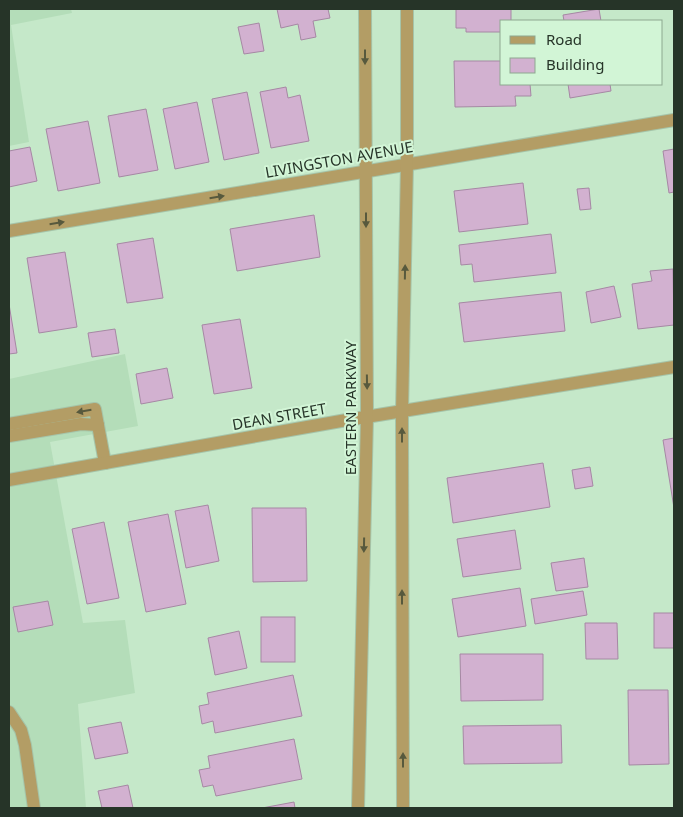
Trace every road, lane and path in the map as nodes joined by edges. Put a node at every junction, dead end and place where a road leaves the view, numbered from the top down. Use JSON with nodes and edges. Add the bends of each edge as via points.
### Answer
{"nodes":[{"id":1,"x":365,"y":9,"type":"edge"},
{"id":2,"x":408,"y":9,"type":"edge"},
{"id":3,"x":674,"y":120,"type":"edge"},
{"id":4,"x":407,"y":164,"type":"junction"},
{"id":5,"x":366,"y":172,"type":"junction"},
{"id":6,"x":9,"y":231,"type":"edge"},
{"id":7,"x":674,"y":367,"type":"edge"},
{"id":8,"x":402,"y":412,"type":"junction"},
{"id":9,"x":367,"y":417,"type":"junction"},
{"id":10,"x":9,"y":424,"type":"edge"},
{"id":11,"x":98,"y":425,"type":"junction"},
{"id":12,"x":9,"y":436,"type":"edge"},
{"id":13,"x":105,"y":463,"type":"junction"},
{"id":14,"x":9,"y":480,"type":"edge"},
{"id":15,"x":9,"y":712,"type":"edge"},
{"id":16,"x":34,"y":808,"type":"edge"},
{"id":17,"x":358,"y":808,"type":"edge"},
{"id":18,"x":403,"y":808,"type":"edge"}],
"edges":[{"from":1,"to":5,"type":"street","name":"EASTERN PARKWAY","one_way":true},
{"from":2,"to":4,"type":"street"},
{"from":3,"to":4,"type":"street","name":"LIVINGSTON AVENUE"},
{"from":4,"to":5,"type":"street","name":"LIVINGSTON AVENUE"},
{"from":8,"to":4,"type":"street","one_way":true},
{"from":6,"to":5,"type":"street","name":"LIVINGSTON AVENUE","one_way":true},
{"from":5,"to":9,"type":"street","name":"EASTERN PARKWAY","one_way":true},
{"from":7,"to":8,"type":"street","name":"DEAN STREET"},
{"from":8,"to":9,"type":"street","name":"DEAN STREET"},
{"from":18,"to":8,"type":"street","one_way":true},
{"from":9,"to":13,"type":"street","name":"DEAN STREET"},
{"from":9,"to":17,"type":"street","name":"EASTERN PARKWAY","one_way":true},
{"from":11,"to":10,"type":"street","one_way":true,"via":[[95,409]]},
{"from":11,"to":12,"type":"street","via":[[81,424]]},
{"from":11,"to":13,"type":"street"},
{"from":13,"to":14,"type":"street","name":"DEAN STREET"},
{"from":15,"to":16,"type":"street","via":[[21,730],[25,745]]}]}
